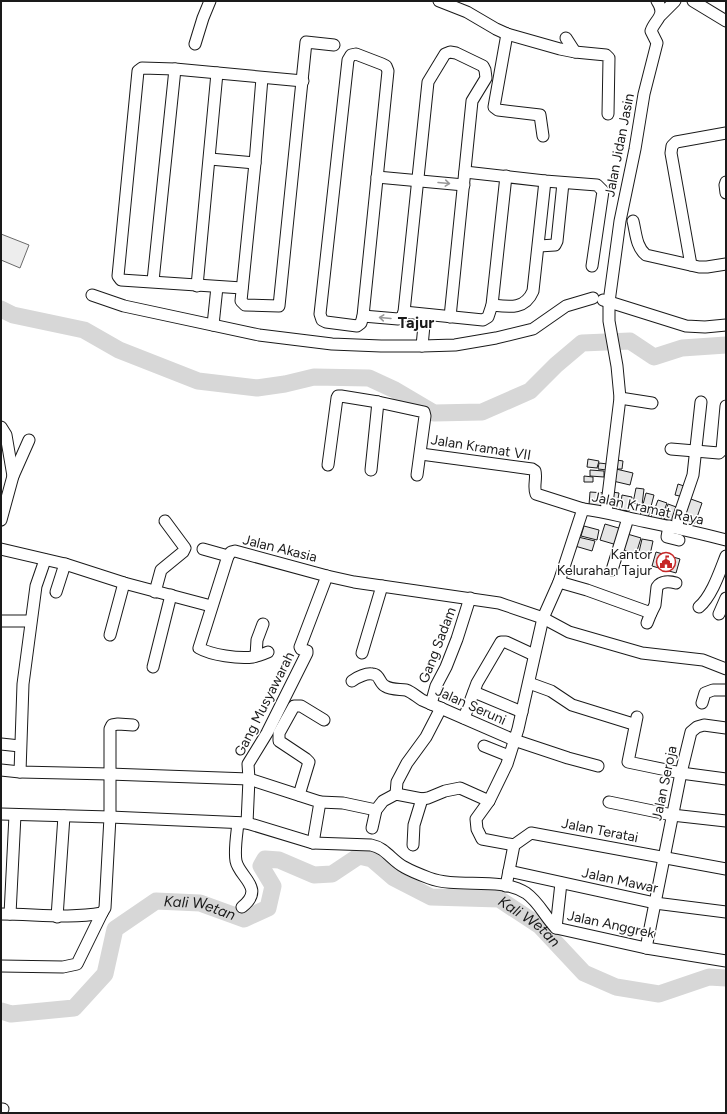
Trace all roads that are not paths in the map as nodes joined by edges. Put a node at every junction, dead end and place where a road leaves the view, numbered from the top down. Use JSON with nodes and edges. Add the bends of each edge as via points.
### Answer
{"nodes":[{"id":1,"x":210,"y":1,"type":"edge"},
{"id":2,"x":439,"y":1,"type":"edge"},
{"id":3,"x":656,"y":1,"type":"edge"},
{"id":4,"x":676,"y":1,"type":"edge"},
{"id":5,"x":693,"y":1,"type":"edge"},
{"id":6,"x":661,"y":15,"type":"junction"},
{"id":7,"x":726,"y":22,"type":"edge"},
{"id":8,"x":507,"y":34,"type":"junction"},
{"id":9,"x":566,"y":38,"type":"dead end"},
{"id":10,"x":195,"y":44,"type":"dead end"},
{"id":11,"x":334,"y":45,"type":"dead end"},
{"id":12,"x":574,"y":52,"type":"junction"},
{"id":13,"x":175,"y":69,"type":"junction"},
{"id":14,"x":217,"y":73,"type":"junction"},
{"id":15,"x":262,"y":78,"type":"junction"},
{"id":16,"x":303,"y":81,"type":"junction"},
{"id":17,"x":608,"y":114,"type":"dead end"},
{"id":18,"x":726,"y":133,"type":"edge"},
{"id":19,"x":543,"y":136,"type":"dead end"},
{"id":20,"x":210,"y":160,"type":"junction"},
{"id":21,"x":255,"y":163,"type":"junction"},
{"id":22,"x":465,"y":172,"type":"junction"},
{"id":23,"x":506,"y":176,"type":"junction"},
{"id":24,"x":377,"y":177,"type":"junction"},
{"id":25,"x":417,"y":180,"type":"junction"},
{"id":26,"x":545,"y":181,"type":"junction"},
{"id":27,"x":726,"y":182,"type":"edge"},
{"id":28,"x":563,"y":183,"type":"junction"},
{"id":29,"x":464,"y":185,"type":"junction"},
{"id":30,"x":726,"y":193,"type":"edge"},
{"id":31,"x":634,"y":221,"type":"dead end"},
{"id":32,"x":539,"y":246,"type":"junction"},
{"id":33,"x":726,"y":264,"type":"edge"},
{"id":34,"x":691,"y":265,"type":"junction"},
{"id":35,"x":592,"y":266,"type":"dead end"},
{"id":36,"x":153,"y":281,"type":"junction"},
{"id":37,"x":197,"y":286,"type":"junction"},
{"id":38,"x":217,"y":287,"type":"junction"},
{"id":39,"x":242,"y":288,"type":"junction"},
{"id":40,"x":92,"y":295,"type":"dead end"},
{"id":41,"x":609,"y":302,"type":"junction"},
{"id":42,"x":492,"y":305,"type":"junction"},
{"id":43,"x":404,"y":312,"type":"junction"},
{"id":44,"x":428,"y":315,"type":"junction"},
{"id":45,"x":362,"y":316,"type":"junction"},
{"id":46,"x":450,"y":317,"type":"junction"},
{"id":47,"x":213,"y":325,"type":"junction"},
{"id":48,"x":726,"y":325,"type":"edge"},
{"id":49,"x":424,"y":344,"type":"junction"},
{"id":50,"x":620,"y":398,"type":"junction"},
{"id":51,"x":378,"y":402,"type":"junction"},
{"id":52,"x":701,"y":402,"type":"dead end"},
{"id":53,"x":652,"y":403,"type":"dead end"},
{"id":54,"x":726,"y":406,"type":"edge"},
{"id":55,"x":1,"y":427,"type":"edge"},
{"id":56,"x":29,"y":440,"type":"dead end"},
{"id":57,"x":671,"y":448,"type":"dead end"},
{"id":58,"x":696,"y":451,"type":"junction"},
{"id":59,"x":421,"y":454,"type":"junction"},
{"id":60,"x":328,"y":465,"type":"dead end"},
{"id":61,"x":371,"y":470,"type":"dead end"},
{"id":62,"x":418,"y":475,"type":"dead end"},
{"id":63,"x":13,"y":476,"type":"junction"},
{"id":64,"x":583,"y":509,"type":"junction"},
{"id":65,"x":606,"y":512,"type":"junction"},
{"id":66,"x":628,"y":518,"type":"junction"},
{"id":67,"x":1,"y":520,"type":"edge"},
{"id":68,"x":165,"y":521,"type":"dead end"},
{"id":69,"x":673,"y":527,"type":"junction"},
{"id":70,"x":679,"y":540,"type":"dead end"},
{"id":71,"x":726,"y":540,"type":"edge"},
{"id":72,"x":1,"y":549,"type":"edge"},
{"id":73,"x":203,"y":549,"type":"dead end"},
{"id":74,"x":228,"y":556,"type":"junction"},
{"id":75,"x":726,"y":556,"type":"edge"},
{"id":76,"x":45,"y":560,"type":"junction"},
{"id":77,"x":66,"y":564,"type":"junction"},
{"id":78,"x":612,"y":570,"type":"dead end"},
{"id":79,"x":327,"y":576,"type":"junction"},
{"id":80,"x":559,"y":582,"type":"junction"},
{"id":81,"x":124,"y":583,"type":"junction"},
{"id":82,"x":676,"y":583,"type":"dead end"},
{"id":83,"x":382,"y":586,"type":"junction"},
{"id":84,"x":56,"y":592,"type":"dead end"},
{"id":85,"x":155,"y":592,"type":"junction"},
{"id":86,"x":171,"y":595,"type":"junction"},
{"id":87,"x":470,"y":598,"type":"junction"},
{"id":88,"x":726,"y":598,"type":"edge"},
{"id":89,"x":211,"y":606,"type":"junction"},
{"id":90,"x":699,"y":607,"type":"dead end"},
{"id":91,"x":719,"y":614,"type":"dead end"},
{"id":92,"x":543,"y":618,"type":"junction"},
{"id":93,"x":1,"y":621,"type":"edge"},
{"id":94,"x":30,"y":621,"type":"junction"},
{"id":95,"x":262,"y":624,"type":"dead end"},
{"id":96,"x":110,"y":635,"type":"dead end"},
{"id":97,"x":268,"y":652,"type":"dead end"},
{"id":98,"x":362,"y":653,"type":"dead end"},
{"id":99,"x":534,"y":655,"type":"junction"},
{"id":100,"x":256,"y":656,"type":"junction"},
{"id":101,"x":153,"y":667,"type":"dead end"},
{"id":102,"x":726,"y":669,"type":"edge"},
{"id":103,"x":352,"y":681,"type":"dead end"},
{"id":104,"x":529,"y":683,"type":"junction"},
{"id":105,"x":726,"y":690,"type":"edge"},
{"id":106,"x":474,"y":692,"type":"junction"},
{"id":107,"x":702,"y":703,"type":"dead end"},
{"id":108,"x":431,"y":704,"type":"junction"},
{"id":109,"x":441,"y":708,"type":"junction"},
{"id":110,"x":522,"y":712,"type":"junction"},
{"id":111,"x":464,"y":718,"type":"junction"},
{"id":112,"x":324,"y":720,"type":"dead end"},
{"id":113,"x":133,"y":725,"type":"dead end"},
{"id":114,"x":726,"y":728,"type":"edge"},
{"id":115,"x":514,"y":740,"type":"junction"},
{"id":116,"x":1,"y":744,"type":"edge"},
{"id":117,"x":20,"y":746,"type":"junction"},
{"id":118,"x":484,"y":746,"type":"dead end"},
{"id":119,"x":509,"y":756,"type":"junction"},
{"id":120,"x":598,"y":766,"type":"dead end"},
{"id":121,"x":1,"y":770,"type":"edge"},
{"id":122,"x":20,"y":772,"type":"junction"},
{"id":123,"x":681,"y":772,"type":"junction"},
{"id":124,"x":109,"y":774,"type":"junction"},
{"id":125,"x":249,"y":779,"type":"junction"},
{"id":126,"x":726,"y":779,"type":"edge"},
{"id":127,"x":396,"y":794,"type":"junction"},
{"id":128,"x":299,"y":795,"type":"junction"},
{"id":129,"x":422,"y":799,"type":"junction"},
{"id":130,"x":320,"y":802,"type":"junction"},
{"id":131,"x":489,"y":802,"type":"junction"},
{"id":132,"x":609,"y":802,"type":"dead end"},
{"id":133,"x":376,"y":810,"type":"junction"},
{"id":134,"x":1,"y":814,"type":"edge"},
{"id":135,"x":15,"y":815,"type":"junction"},
{"id":136,"x":672,"y":815,"type":"junction"},
{"id":137,"x":64,"y":816,"type":"junction"},
{"id":138,"x":110,"y":817,"type":"junction"},
{"id":139,"x":726,"y":822,"type":"edge"},
{"id":140,"x":242,"y":823,"type":"junction"},
{"id":141,"x":372,"y":828,"type":"dead end"},
{"id":142,"x":314,"y":843,"type":"junction"},
{"id":143,"x":413,"y":845,"type":"dead end"},
{"id":144,"x":514,"y":845,"type":"junction"},
{"id":145,"x":664,"y":857,"type":"junction"},
{"id":146,"x":726,"y":869,"type":"edge"},
{"id":147,"x":509,"y":871,"type":"junction"},
{"id":148,"x":561,"y":883,"type":"junction"},
{"id":149,"x":506,"y":886,"type":"junction"},
{"id":150,"x":655,"y":903,"type":"junction"},
{"id":151,"x":242,"y":907,"type":"dead end"},
{"id":152,"x":726,"y":912,"type":"edge"},
{"id":153,"x":102,"y":913,"type":"junction"},
{"id":154,"x":6,"y":914,"type":"edge"},
{"id":155,"x":57,"y":917,"type":"junction"},
{"id":156,"x":556,"y":928,"type":"junction"},
{"id":157,"x":646,"y":948,"type":"junction"},
{"id":158,"x":726,"y":961,"type":"edge"},
{"id":159,"x":1,"y":966,"type":"edge"}],
"edges":[{"from":1,"to":10,"type":"street"},
{"from":2,"to":8,"type":"street","via":[[468,12]]},
{"from":3,"to":6,"type":"street","via":[[660,6]]},
{"from":4,"to":6,"type":"street"},
{"from":5,"to":7,"type":"street"},
{"from":6,"to":41,"type":"street","name":"Jalan Jidan Jasin","via":[[651,31],[657,43],[644,94],[620,221]]},
{"from":8,"to":12,"type":"street"},
{"from":8,"to":19,"type":"street","via":[[494,107],[498,110],[540,115]]},
{"from":9,"to":12,"type":"street"},
{"from":11,"to":16,"type":"street","via":[[306,42]]},
{"from":12,"to":17,"type":"street","via":[[608,56]]},
{"from":13,"to":14,"type":"street"},
{"from":13,"to":36,"type":"street"},
{"from":13,"to":36,"type":"street","via":[[142,68],[138,71],[118,276],[121,280]]},
{"from":14,"to":15,"type":"street"},
{"from":14,"to":20,"type":"street"},
{"from":15,"to":16,"type":"street"},
{"from":15,"to":21,"type":"street"},
{"from":16,"to":39,"type":"street","via":[[279,306],[245,305],[241,301]]},
{"from":18,"to":34,"type":"street","via":[[676,142],[672,146],[671,154]]},
{"from":20,"to":21,"type":"street"},
{"from":20,"to":37,"type":"street"},
{"from":21,"to":39,"type":"street"},
{"from":22,"to":23,"type":"street"},
{"from":22,"to":25,"type":"street","via":[[472,102],[486,78],[483,66],[450,52],[445,54],[428,82]]},
{"from":22,"to":29,"type":"street"},
{"from":23,"to":26,"type":"street"},
{"from":23,"to":42,"type":"street"},
{"from":24,"to":25,"type":"street"},
{"from":24,"to":45,"type":"street"},
{"from":24,"to":45,"type":"street","via":[[388,71],[386,66],[356,54],[351,55],[348,60],[320,314],[326,322],[357,326],[362,323]]},
{"from":25,"to":29,"type":"street","one_way":true},
{"from":25,"to":43,"type":"street"},
{"from":26,"to":28,"type":"street"},
{"from":26,"to":32,"type":"street"},
{"from":27,"to":30,"type":"street"},
{"from":28,"to":32,"type":"street","via":[[557,241],[555,245]]},
{"from":28,"to":35,"type":"street","via":[[597,185],[603,191]]},
{"from":29,"to":46,"type":"street"},
{"from":31,"to":34,"type":"street","via":[[638,244],[646,255]]},
{"from":32,"to":42,"type":"street","via":[[531,297],[513,308]]},
{"from":33,"to":34,"type":"street","via":[[707,267]]},
{"from":36,"to":37,"type":"street"},
{"from":37,"to":38,"type":"street"},
{"from":38,"to":39,"type":"street"},
{"from":38,"to":47,"type":"street"},
{"from":40,"to":47,"type":"street","via":[[124,306]]},
{"from":41,"to":48,"type":"street","via":[[686,326]]},
{"from":41,"to":49,"type":"street","via":[[593,298],[566,306],[533,329],[496,338],[455,345]]},
{"from":41,"to":50,"type":"street","via":[[609,321]]},
{"from":42,"to":46,"type":"street","via":[[488,317],[484,320]]},
{"from":43,"to":44,"type":"street"},
{"from":43,"to":45,"type":"street","one_way":true,"via":[[402,318],[398,319]]},
{"from":44,"to":46,"type":"street"},
{"from":44,"to":49,"type":"street"},
{"from":47,"to":49,"type":"street","via":[[259,335],[332,344]]},
{"from":50,"to":53,"type":"street"},
{"from":50,"to":65,"type":"street"},
{"from":51,"to":59,"type":"street","via":[[424,412]]},
{"from":51,"to":60,"type":"street","via":[[338,396]]},
{"from":51,"to":61,"type":"street"},
{"from":52,"to":58,"type":"street"},
{"from":54,"to":58,"type":"street","via":[[721,452],[716,454]]},
{"from":55,"to":63,"type":"street","via":[[6,435]]},
{"from":56,"to":63,"type":"street"},
{"from":57,"to":58,"type":"street"},
{"from":58,"to":69,"type":"street","via":[[694,475]]},
{"from":59,"to":62,"type":"street"},
{"from":59,"to":64,"type":"street","name":"Jalan Kramat VII","via":[[532,469],[536,475],[536,494]]},
{"from":63,"to":67,"type":"street"},
{"from":64,"to":65,"type":"street","name":"Jalan Kramat Raya"},
{"from":64,"to":80,"type":"street","name":"Jalan Kramat Raya"},
{"from":65,"to":66,"type":"street","name":"Jalan Kramat Raya"},
{"from":66,"to":69,"type":"street","name":"Jalan Kramat Raya"},
{"from":66,"to":78,"type":"street"},
{"from":68,"to":85,"type":"street","via":[[185,548],[161,570]]},
{"from":69,"to":70,"type":"street","via":[[667,537]]},
{"from":69,"to":71,"type":"street","name":"Jalan Kramat Raya"},
{"from":72,"to":76,"type":"street"},
{"from":73,"to":74,"type":"street"},
{"from":74,"to":79,"type":"street","name":"Jalan Akasia","via":[[235,551]]},
{"from":74,"to":89,"type":"street","name":"Jalan Akasia"},
{"from":75,"to":90,"type":"street","via":[[709,595]]},
{"from":76,"to":77,"type":"street"},
{"from":76,"to":94,"type":"street","via":[[36,586]]},
{"from":77,"to":81,"type":"street"},
{"from":77,"to":84,"type":"street"},
{"from":79,"to":83,"type":"street","name":"Jalan Akasia"},
{"from":79,"to":125,"type":"street","name":"Gang Musyawarah","via":[[300,648],[307,653],[267,733],[248,764]]},
{"from":80,"to":82,"type":"street","via":[[587,590],[649,618],[655,605],[657,587],[666,582]]},
{"from":80,"to":92,"type":"street","name":"Jalan Kramat Raya"},
{"from":81,"to":85,"type":"street"},
{"from":81,"to":96,"type":"street"},
{"from":83,"to":87,"type":"street","name":"Jalan Akasia"},
{"from":83,"to":98,"type":"street"},
{"from":85,"to":86,"type":"street"},
{"from":86,"to":89,"type":"street"},
{"from":86,"to":101,"type":"street"},
{"from":87,"to":92,"type":"street","name":"Jalan Akasia","via":[[499,603]]},
{"from":87,"to":108,"type":"street","name":"Gang Sadam"},
{"from":88,"to":91,"type":"street"},
{"from":89,"to":100,"type":"street","name":"Jalan Akasia","via":[[199,648],[210,653]]},
{"from":92,"to":99,"type":"street","name":"Jalan Kramat Raya"},
{"from":92,"to":102,"type":"street","name":"Jalan Akasia","via":[[569,632],[642,653],[702,660]]},
{"from":93,"to":94,"type":"street"},
{"from":94,"to":117,"type":"street"},
{"from":95,"to":100,"type":"street"},
{"from":97,"to":100,"type":"street"},
{"from":99,"to":104,"type":"street","name":"Jalan Kramat Raya"},
{"from":99,"to":106,"type":"street","via":[[501,642]]},
{"from":103,"to":108,"type":"street","name":"Jalan Seruni","via":[[358,677],[375,674],[383,685],[405,690]]},
{"from":104,"to":110,"type":"street","name":"Jalan Kramat Raya"},
{"from":104,"to":123,"type":"street","via":[[552,691],[572,705],[634,720],[628,762]]},
{"from":105,"to":107,"type":"street","via":[[709,690],[705,693]]},
{"from":106,"to":110,"type":"street"},
{"from":106,"to":111,"type":"street"},
{"from":108,"to":109,"type":"street","name":"Jalan Seruni"},
{"from":109,"to":111,"type":"street","name":"Jalan Seruni"},
{"from":109,"to":127,"type":"street","via":[[426,737],[407,762],[397,782]]},
{"from":110,"to":115,"type":"street","name":"Jalan Kramat Raya"},
{"from":111,"to":115,"type":"street","name":"Jalan Seruni"},
{"from":112,"to":128,"type":"street","via":[[297,705],[279,733],[279,741],[309,762]]},
{"from":113,"to":124,"type":"street","via":[[112,725],[110,729]]},
{"from":114,"to":123,"type":"street","name":"Jalan Seroja","via":[[704,725],[691,732]]},
{"from":115,"to":119,"type":"street","name":"Jalan Kramat Raya"},
{"from":115,"to":120,"type":"street","name":"Jalan Seruni"},
{"from":116,"to":117,"type":"street"},
{"from":117,"to":122,"type":"street"},
{"from":118,"to":119,"type":"street"},
{"from":119,"to":131,"type":"street","name":"Jalan Kramat Raya"},
{"from":121,"to":122,"type":"street"},
{"from":122,"to":124,"type":"street"},
{"from":123,"to":126,"type":"street"},
{"from":123,"to":136,"type":"street","name":"Jalan Seroja"},
{"from":124,"to":125,"type":"street"},
{"from":124,"to":138,"type":"street"},
{"from":125,"to":128,"type":"street"},
{"from":125,"to":140,"type":"street"},
{"from":127,"to":129,"type":"street"},
{"from":127,"to":133,"type":"street","via":[[386,798]]},
{"from":128,"to":130,"type":"street"},
{"from":129,"to":131,"type":"street","via":[[460,788]]},
{"from":129,"to":143,"type":"street","via":[[414,825]]},
{"from":130,"to":133,"type":"street","via":[[343,803]]},
{"from":130,"to":142,"type":"street"},
{"from":131,"to":144,"type":"street","name":"Jalan Kramat Raya","via":[[476,819],[482,839]]},
{"from":132,"to":136,"type":"street"},
{"from":133,"to":141,"type":"street"},
{"from":134,"to":135,"type":"street","name":"Jalan Anggrek"},
{"from":135,"to":137,"type":"street","name":"Jalan Anggrek"},
{"from":135,"to":154,"type":"street"},
{"from":136,"to":139,"type":"street"},
{"from":136,"to":145,"type":"street","name":"Jalan Seroja"},
{"from":137,"to":138,"type":"street","name":"Jalan Anggrek"},
{"from":137,"to":155,"type":"street"},
{"from":138,"to":140,"type":"street","name":"Jalan Anggrek"},
{"from":138,"to":153,"type":"street","via":[[105,908]]},
{"from":140,"to":142,"type":"street","name":"Jalan Anggrek"},
{"from":140,"to":151,"type":"street","via":[[236,861],[249,881],[251,893],[250,899]]},
{"from":142,"to":149,"type":"street","name":"Jalan Anggrek","via":[[366,844],[379,847],[403,867],[430,879]]},
{"from":144,"to":145,"type":"street","name":"Jalan Teratai","via":[[532,833]]},
{"from":144,"to":147,"type":"street"},
{"from":145,"to":146,"type":"street","name":"Jalan Teratai"},
{"from":145,"to":150,"type":"street","name":"Jalan Seroja"},
{"from":147,"to":148,"type":"street","name":"Jalan Mawar"},
{"from":147,"to":149,"type":"street"},
{"from":148,"to":150,"type":"street","name":"Jalan Mawar"},
{"from":148,"to":156,"type":"street"},
{"from":149,"to":156,"type":"street","name":"Jalan Anggrek","via":[[521,890],[534,900]]},
{"from":150,"to":152,"type":"street","name":"Jalan Mawar"},
{"from":150,"to":157,"type":"street","name":"Jalan Seroja"},
{"from":153,"to":155,"type":"street"},
{"from":153,"to":159,"type":"street","via":[[76,964],[63,967]]},
{"from":154,"to":155,"type":"street"},
{"from":156,"to":157,"type":"street","name":"Jalan Anggrek"},
{"from":157,"to":158,"type":"street","name":"Jalan Anggrek"}]}
